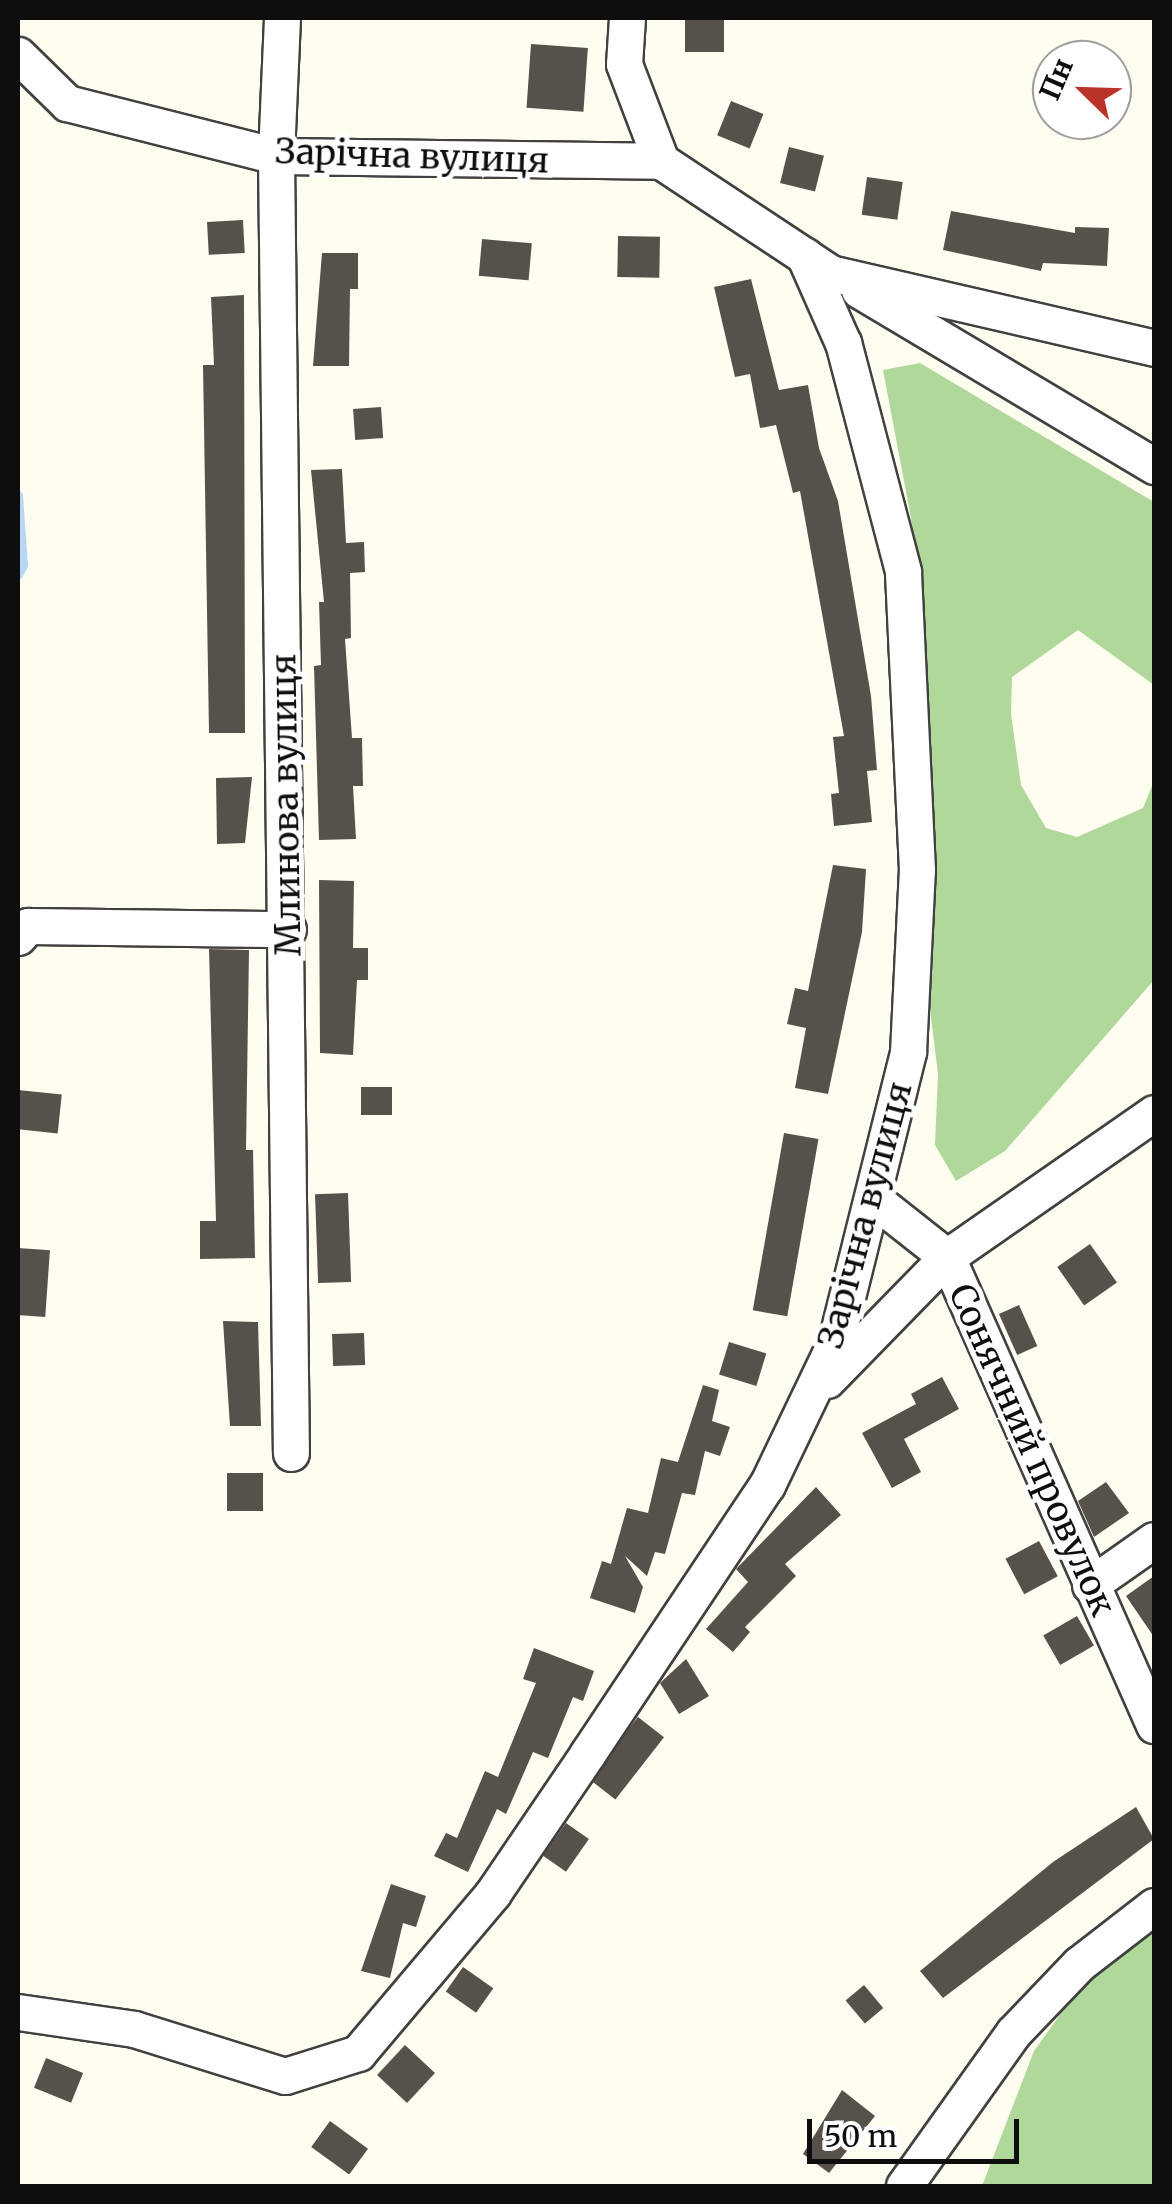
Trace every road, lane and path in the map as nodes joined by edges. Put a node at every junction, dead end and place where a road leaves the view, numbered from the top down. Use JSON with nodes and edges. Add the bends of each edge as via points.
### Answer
{"nodes":[{"id":1,"x":282,"y":18,"type":"edge"},
{"id":2,"x":626,"y":18,"type":"edge"},
{"id":3,"x":18,"y":54,"type":"edge"},
{"id":4,"x":276,"y":156,"type":"junction"},
{"id":5,"x":661,"y":161,"type":"junction"},
{"id":6,"x":817,"y":264,"type":"junction"},
{"id":7,"x":1154,"y":348,"type":"edge"},
{"id":8,"x":1154,"y":466,"type":"edge"},
{"id":9,"x":288,"y":929,"type":"junction"},
{"id":10,"x":18,"y":938,"type":"edge"},
{"id":11,"x":1154,"y":1113,"type":"edge"},
{"id":12,"x":876,"y":1201,"type":"junction"},
{"id":13,"x":947,"y":1257,"type":"junction"},
{"id":14,"x":808,"y":1400,"type":"junction"},
{"id":15,"x":291,"y":1454,"type":"dead end"},
{"id":16,"x":1154,"y":1540,"type":"edge"},
{"id":17,"x":1090,"y":1585,"type":"junction"},
{"id":18,"x":1154,"y":1726,"type":"edge"},
{"id":19,"x":1154,"y":1906,"type":"edge"},
{"id":20,"x":18,"y":2012,"type":"edge"},
{"id":21,"x":904,"y":2186,"type":"edge"}],
"edges":[{"from":1,"to":4,"type":"street","name":"Млинова вулиця"},
{"from":2,"to":5,"type":"street","via":[[624,64]]},
{"from":3,"to":4,"type":"street","name":"Зарічна вулиця","via":[[66,102]]},
{"from":4,"to":5,"type":"street","name":"Зарічна вулиця"},
{"from":4,"to":9,"type":"street","name":"Млинова вулиця"},
{"from":5,"to":6,"type":"street"},
{"from":6,"to":7,"type":"street"},
{"from":6,"to":8,"type":"street"},
{"from":6,"to":12,"type":"street","name":"Зарічна вулиця","via":[[903,571],[918,870],[908,1052]]},
{"from":9,"to":10,"type":"street","via":[[28,926]]},
{"from":9,"to":15,"type":"street","name":"Млинова вулиця"},
{"from":11,"to":13,"type":"street"},
{"from":12,"to":13,"type":"street","name":"Сонячний провулок"},
{"from":12,"to":14,"type":"street","name":"Зарічна вулиця","via":[[836,1341]]},
{"from":13,"to":14,"type":"street"},
{"from":13,"to":17,"type":"street","name":"Сонячний провулок"},
{"from":14,"to":20,"type":"street","name":"Зарічна вулиця","via":[[766,1484],[493,1894],[358,2053],[285,2076],[134,2028]]},
{"from":16,"to":17,"type":"street"},
{"from":17,"to":18,"type":"street","name":"Сонячний провулок"},
{"from":19,"to":21,"type":"street","via":[[1079,1964],[1014,2033]]}]}
